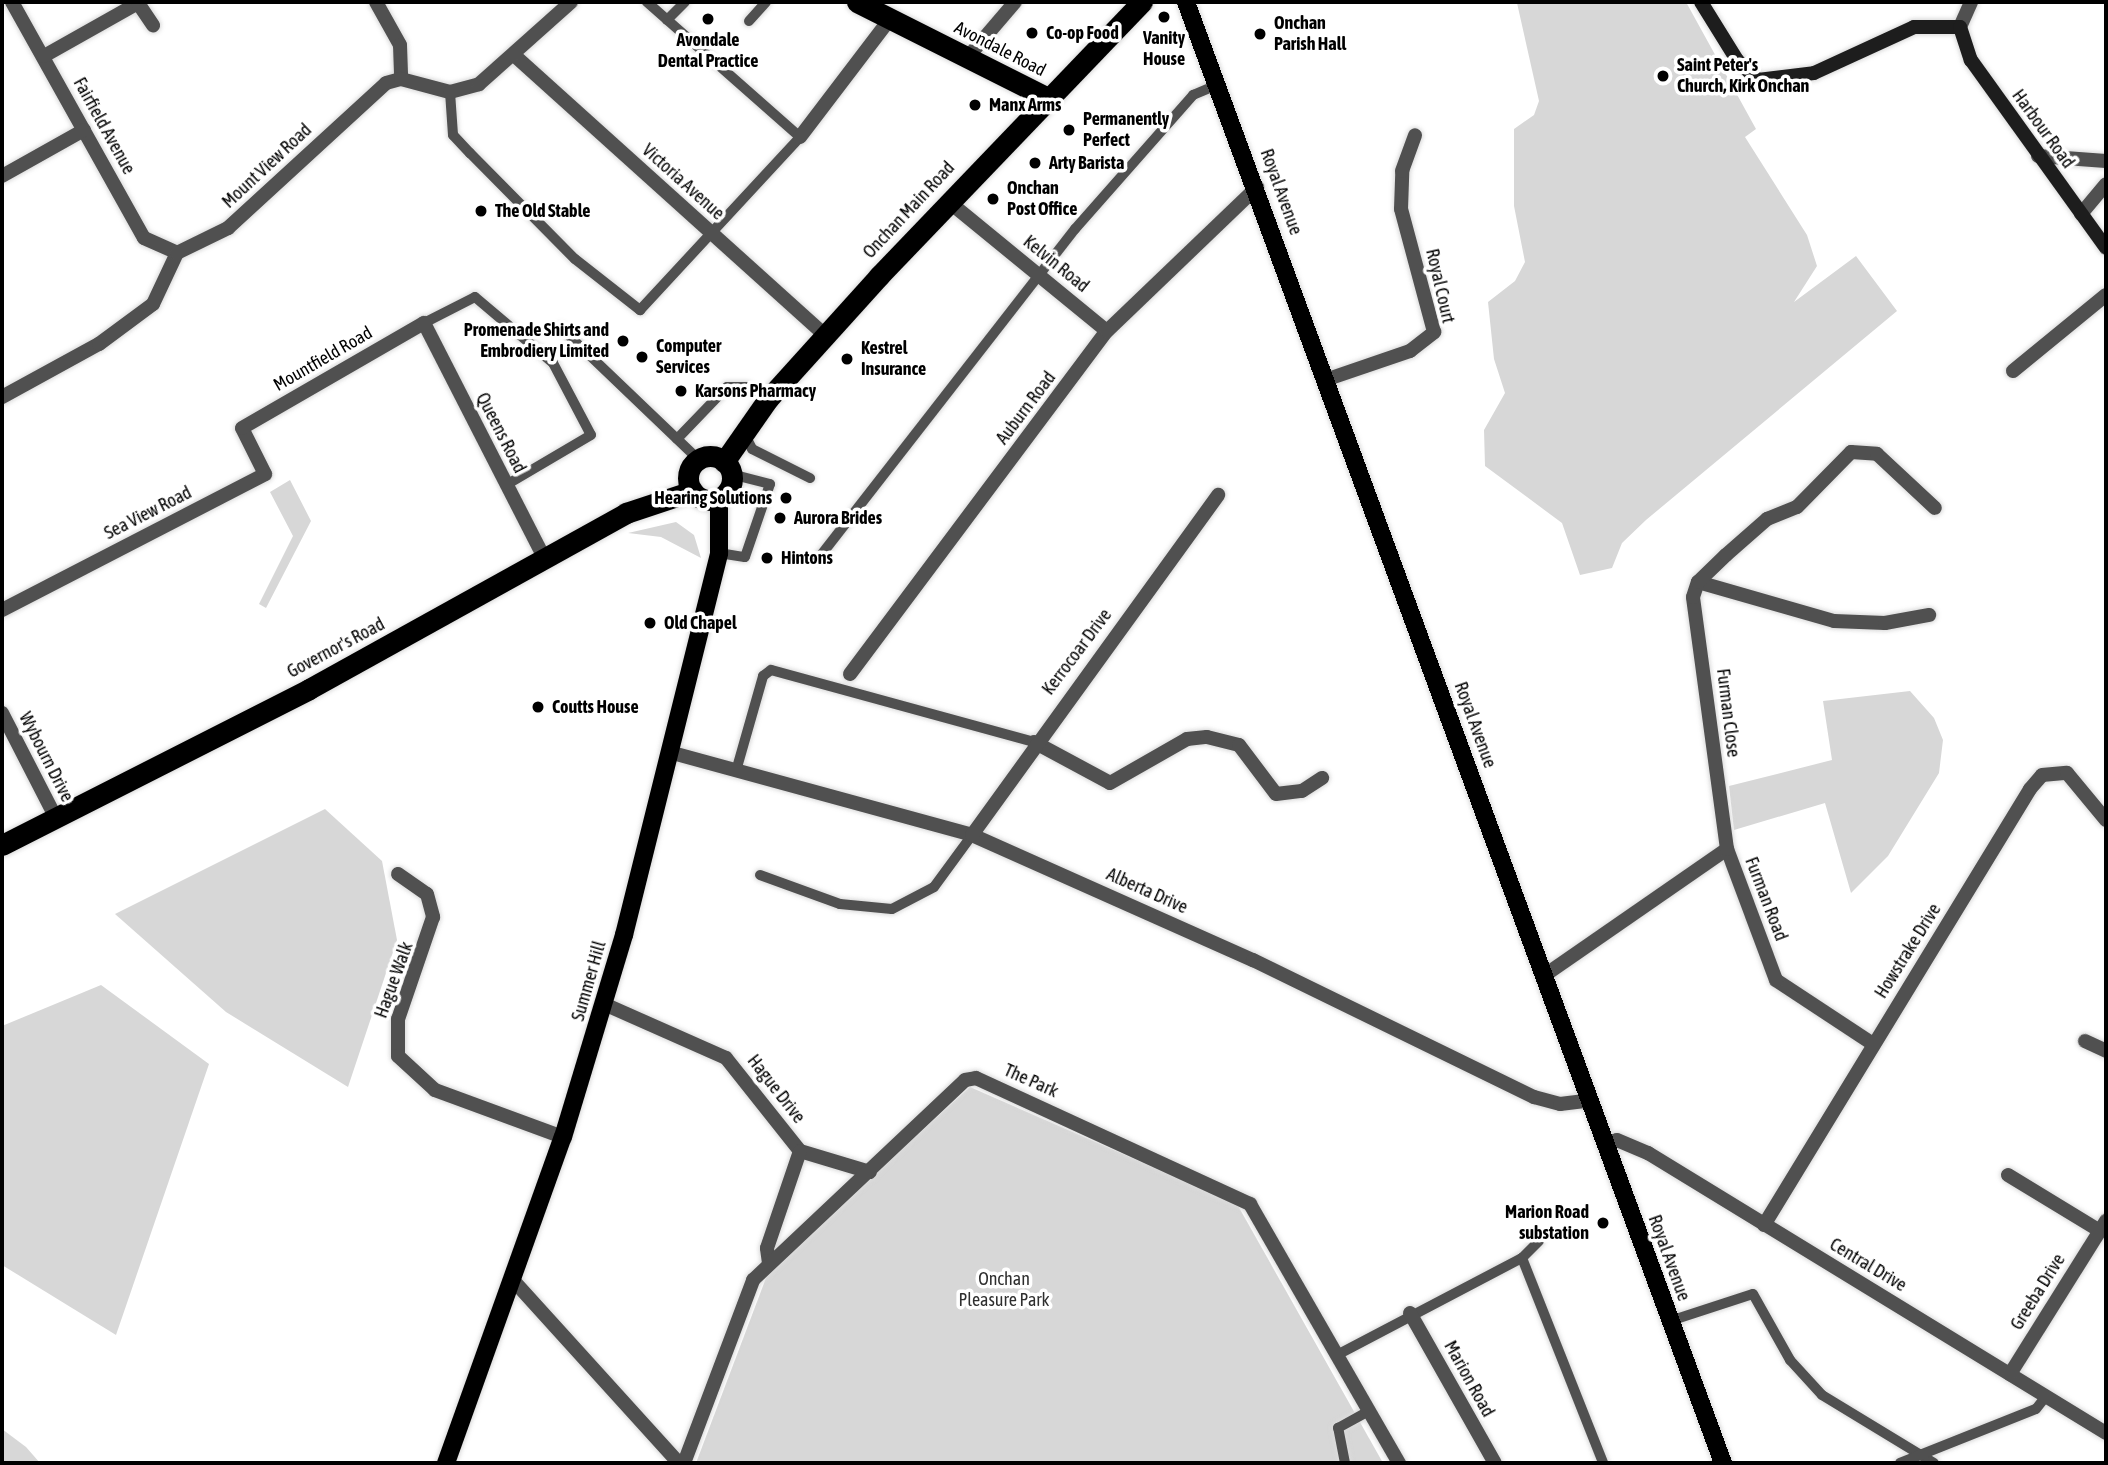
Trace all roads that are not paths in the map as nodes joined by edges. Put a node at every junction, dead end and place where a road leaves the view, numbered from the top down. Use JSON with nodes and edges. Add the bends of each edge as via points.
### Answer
{"nodes":[{"id":1,"x":12,"y":2,"type":"edge"},
{"id":2,"x":376,"y":2,"type":"edge"},
{"id":3,"x":571,"y":2,"type":"edge"},
{"id":4,"x":647,"y":2,"type":"edge"},
{"id":5,"x":685,"y":2,"type":"edge"},
{"id":6,"x":766,"y":2,"type":"edge"},
{"id":7,"x":856,"y":2,"type":"edge"},
{"id":8,"x":1015,"y":2,"type":"edge"},
{"id":9,"x":1142,"y":2,"type":"edge"},
{"id":10,"x":1186,"y":2,"type":"edge"},
{"id":11,"x":1701,"y":2,"type":"edge"},
{"id":12,"x":1971,"y":2,"type":"edge"},
{"id":13,"x":138,"y":3,"type":"edge"},
{"id":14,"x":890,"y":19,"type":"junction"},
{"id":15,"x":667,"y":20,"type":"junction"},
{"id":16,"x":748,"y":21,"type":"dead end"},
{"id":17,"x":153,"y":25,"type":"dead end"},
{"id":18,"x":1960,"y":27,"type":"junction"},
{"id":19,"x":44,"y":56,"type":"junction"},
{"id":20,"x":515,"y":56,"type":"junction"},
{"id":21,"x":968,"y":57,"type":"junction"},
{"id":22,"x":401,"y":79,"type":"junction"},
{"id":23,"x":1219,"y":84,"type":"junction"},
{"id":24,"x":450,"y":92,"type":"junction"},
{"id":25,"x":1048,"y":98,"type":"junction"},
{"id":26,"x":84,"y":130,"type":"junction"},
{"id":27,"x":1415,"y":135,"type":"dead end"},
{"id":28,"x":800,"y":137,"type":"junction"},
{"id":29,"x":2038,"y":156,"type":"junction"},
{"id":30,"x":2106,"y":161,"type":"edge"},
{"id":31,"x":2,"y":176,"type":"edge"},
{"id":32,"x":2106,"y":184,"type":"edge"},
{"id":33,"x":1257,"y":187,"type":"junction"},
{"id":34,"x":948,"y":201,"type":"junction"},
{"id":35,"x":2081,"y":214,"type":"junction"},
{"id":36,"x":710,"y":232,"type":"junction"},
{"id":37,"x":2106,"y":248,"type":"edge"},
{"id":38,"x":177,"y":253,"type":"junction"},
{"id":39,"x":1038,"y":274,"type":"junction"},
{"id":40,"x":2106,"y":295,"type":"edge"},
{"id":41,"x":424,"y":323,"type":"junction"},
{"id":42,"x":561,"y":328,"type":"dead end"},
{"id":43,"x":1107,"y":331,"type":"junction"},
{"id":44,"x":825,"y":335,"type":"junction"},
{"id":45,"x":2013,"y":371,"type":"dead end"},
{"id":46,"x":1328,"y":379,"type":"junction"},
{"id":47,"x":2,"y":397,"type":"edge"},
{"id":48,"x":768,"y":399,"type":"junction"},
{"id":49,"x":242,"y":428,"type":"joint"},
{"id":50,"x":743,"y":431,"type":"junction"},
{"id":51,"x":677,"y":439,"type":"junction"},
{"id":52,"x":698,"y":459,"type":"junction"},
{"id":53,"x":728,"y":468,"type":"junction"},
{"id":54,"x":810,"y":478,"type":"dead end"},
{"id":55,"x":506,"y":485,"type":"junction"},
{"id":56,"x":692,"y":491,"type":"junction"},
{"id":57,"x":1218,"y":495,"type":"dead end"},
{"id":58,"x":719,"y":498,"type":"junction"},
{"id":59,"x":1935,"y":508,"type":"dead end"},
{"id":60,"x":719,"y":553,"type":"junction"},
{"id":61,"x":545,"y":559,"type":"junction"},
{"id":62,"x":818,"y":559,"type":"dead end"},
{"id":63,"x":1698,"y":582,"type":"junction"},
{"id":64,"x":2,"y":610,"type":"edge"},
{"id":65,"x":1929,"y":615,"type":"dead end"},
{"id":66,"x":850,"y":674,"type":"dead end"},
{"id":67,"x":2,"y":713,"type":"edge"},
{"id":68,"x":1034,"y":742,"type":"junction"},
{"id":69,"x":669,"y":752,"type":"junction"},
{"id":70,"x":736,"y":771,"type":"junction"},
{"id":71,"x":1322,"y":778,"type":"dead end"},
{"id":72,"x":56,"y":818,"type":"junction"},
{"id":73,"x":2106,"y":820,"type":"edge"},
{"id":74,"x":972,"y":835,"type":"junction"},
{"id":75,"x":2,"y":845,"type":"edge"},
{"id":76,"x":1727,"y":849,"type":"junction"},
{"id":77,"x":398,"y":874,"type":"dead end"},
{"id":78,"x":760,"y":875,"type":"dead end"},
{"id":79,"x":1545,"y":975,"type":"junction"},
{"id":80,"x":604,"y":1004,"type":"junction"},
{"id":81,"x":2085,"y":1041,"type":"dead end"},
{"id":82,"x":1873,"y":1044,"type":"junction"},
{"id":83,"x":2106,"y":1051,"type":"edge"},
{"id":84,"x":1591,"y":1100,"type":"junction"},
{"id":85,"x":563,"y":1137,"type":"junction"},
{"id":86,"x":1606,"y":1143,"type":"junction"},
{"id":87,"x":800,"y":1151,"type":"junction"},
{"id":88,"x":870,"y":1172,"type":"junction"},
{"id":89,"x":2008,"y":1175,"type":"dead end"},
{"id":90,"x":1764,"y":1225,"type":"junction"},
{"id":91,"x":2103,"y":1226,"type":"edge"},
{"id":92,"x":1539,"y":1241,"type":"dead end"},
{"id":93,"x":1522,"y":1258,"type":"junction"},
{"id":94,"x":769,"y":1263,"type":"junction"},
{"id":95,"x":512,"y":1279,"type":"junction"},
{"id":96,"x":1410,"y":1313,"type":"junction"},
{"id":97,"x":1670,"y":1321,"type":"junction"},
{"id":98,"x":1337,"y":1355,"type":"junction"},
{"id":99,"x":2010,"y":1374,"type":"junction"},
{"id":100,"x":2046,"y":1396,"type":"junction"},
{"id":101,"x":1369,"y":1411,"type":"junction"},
{"id":102,"x":2106,"y":1433,"type":"edge"},
{"id":103,"x":1926,"y":1453,"type":"junction"},
{"id":104,"x":446,"y":1463,"type":"edge"},
{"id":105,"x":682,"y":1463,"type":"edge"},
{"id":106,"x":1345,"y":1463,"type":"edge"},
{"id":107,"x":1399,"y":1463,"type":"edge"},
{"id":108,"x":1495,"y":1463,"type":"edge"},
{"id":109,"x":1603,"y":1463,"type":"edge"},
{"id":110,"x":1723,"y":1463,"type":"edge"},
{"id":111,"x":1900,"y":1463,"type":"edge"},
{"id":112,"x":1934,"y":1463,"type":"edge"}],
"edges":[{"from":1,"to":19,"type":"street","name":"Fairfield Avenue"},
{"from":2,"to":22,"type":"street","via":[[400,45]]},
{"from":3,"to":20,"type":"street"},
{"from":4,"to":15,"type":"lane"},
{"from":5,"to":15,"type":"lane"},
{"from":6,"to":16,"type":"lane"},
{"from":7,"to":14,"type":"highway","name":"Avondale Road"},
{"from":8,"to":21,"type":"street"},
{"from":9,"to":25,"type":"highway","name":"Onchan Main Road"},
{"from":10,"to":23,"type":"main road","name":"Royal Avenue"},
{"from":11,"to":18,"type":"main road","via":[[1737,60],[1758,80],[1814,73],[1914,27]]},
{"from":12,"to":18,"type":"street"},
{"from":13,"to":17,"type":"street"},
{"from":13,"to":19,"type":"street"},
{"from":14,"to":21,"type":"highway","name":"Avondale Road"},
{"from":14,"to":28,"type":"street"},
{"from":15,"to":28,"type":"lane"},
{"from":18,"to":29,"type":"main road","name":"Harbour Road","via":[[1971,60]]},
{"from":19,"to":26,"type":"street","name":"Fairfield Avenue"},
{"from":20,"to":24,"type":"street","via":[[479,84]]},
{"from":20,"to":36,"type":"street","name":"Victoria Avenue"},
{"from":21,"to":25,"type":"highway","name":"Avondale Road"},
{"from":22,"to":24,"type":"street"},
{"from":22,"to":38,"type":"street","name":"Mount View Road","via":[[370,96],[229,228]]},
{"from":23,"to":33,"type":"main road","name":"Royal Avenue"},
{"from":23,"to":39,"type":"lane","via":[[1193,94]]},
{"from":24,"to":36,"type":"lane","via":[[453,135],[528,216],[640,310]]},
{"from":25,"to":34,"type":"highway","name":"Onchan Main Road"},
{"from":26,"to":31,"type":"street"},
{"from":26,"to":38,"type":"street","name":"Fairfield Avenue","via":[[144,238]]},
{"from":27,"to":46,"type":"street","name":"Royal Court","via":[[1402,172],[1401,209],[1434,332],[1410,351]]},
{"from":28,"to":36,"type":"lane"},
{"from":29,"to":30,"type":"street"},
{"from":29,"to":35,"type":"main road","name":"Harbour Road"},
{"from":32,"to":35,"type":"street"},
{"from":33,"to":43,"type":"street","name":"Auburn Road"},
{"from":33,"to":46,"type":"main road","name":"Royal Avenue"},
{"from":34,"to":39,"type":"street","name":"Kelvin Road"},
{"from":34,"to":44,"type":"highway","name":"Onchan Main Road"},
{"from":35,"to":37,"type":"main road","name":"Harbour Road"},
{"from":36,"to":44,"type":"street","name":"Victoria Avenue"},
{"from":38,"to":47,"type":"street","via":[[153,304],[99,344]]},
{"from":39,"to":43,"type":"street","name":"Kelvin Road"},
{"from":39,"to":62,"type":"lane"},
{"from":40,"to":45,"type":"street"},
{"from":41,"to":49,"type":"street","name":"Mountfield Road"},
{"from":41,"to":55,"type":"street","name":"Queens Road"},
{"from":41,"to":55,"type":"lane","via":[[475,297],[553,363],[591,435]]},
{"from":42,"to":51,"type":"lane"},
{"from":43,"to":66,"type":"street","name":"Auburn Road"},
{"from":44,"to":48,"type":"highway","name":"Onchan Main Road"},
{"from":46,"to":79,"type":"main road","name":"Royal Avenue"},
{"from":48,"to":50,"type":"highway","name":"Onchan Main Road"},
{"from":48,"to":51,"type":"lane","via":[[747,387],[727,387]]},
{"from":49,"to":64,"type":"street","name":"Sea View Road","via":[[265,474]]},
{"from":50,"to":53,"type":"highway","name":"Onchan Main Road"},
{"from":50,"to":54,"type":"lane","via":[[752,449]]},
{"from":51,"to":52,"type":"lane"},
{"from":52,"to":53,"type":"highway"},
{"from":52,"to":56,"type":"highway","via":[[689,470]]},
{"from":53,"to":58,"type":"highway"},
{"from":53,"to":60,"type":"lane","via":[[770,484],[746,557]]},
{"from":55,"to":61,"type":"street","name":"Queens Road"},
{"from":56,"to":58,"type":"highway","via":[[704,499]]},
{"from":56,"to":61,"type":"highway","name":"Governor's Road","via":[[626,513]]},
{"from":57,"to":68,"type":"street","name":"Kerrocoar Drive"},
{"from":58,"to":60,"type":"main road","name":"Summer Hill"},
{"from":59,"to":63,"type":"street","via":[[1877,454],[1852,452],[1797,507],[1768,519]]},
{"from":60,"to":69,"type":"main road","name":"Summer Hill"},
{"from":61,"to":72,"type":"highway","name":"Governor's Road"},
{"from":63,"to":65,"type":"street","via":[[1834,621],[1885,623]]},
{"from":63,"to":76,"type":"street","name":"Furman Close","via":[[1693,597]]},
{"from":67,"to":72,"type":"street","name":"Wybourn Drive"},
{"from":68,"to":70,"type":"lane","via":[[771,670],[763,676]]},
{"from":68,"to":71,"type":"street","via":[[1110,783],[1187,739],[1207,737],[1227,737],[1239,745],[1276,794],[1302,791]]},
{"from":68,"to":74,"type":"street","name":"Kerrocoar Drive"},
{"from":69,"to":70,"type":"street","name":"Alberta Drive"},
{"from":69,"to":80,"type":"main road","name":"Summer Hill"},
{"from":70,"to":74,"type":"street","name":"Alberta Drive"},
{"from":72,"to":75,"type":"highway","name":"Governor's Road"},
{"from":73,"to":82,"type":"street","name":"Howstrake Drive","via":[[2067,773],[2042,775]]},
{"from":74,"to":78,"type":"lane","via":[[934,887],[892,909],[840,904]]},
{"from":74,"to":84,"type":"street","name":"Alberta Drive","via":[[1253,960],[1534,1097],[1560,1104]]},
{"from":76,"to":79,"type":"street","name":"Furman Road"},
{"from":76,"to":82,"type":"street","name":"Furman Road","via":[[1776,980]]},
{"from":77,"to":85,"type":"street","name":"Hague Walk","via":[[427,894],[433,917],[398,1020],[398,1056],[435,1090]]},
{"from":79,"to":84,"type":"main road","name":"Royal Avenue"},
{"from":80,"to":85,"type":"main road","name":"Summer Hill"},
{"from":80,"to":87,"type":"street","name":"Hague Drive","via":[[726,1058]]},
{"from":81,"to":83,"type":"street"},
{"from":82,"to":90,"type":"street","name":"Howstrake Drive"},
{"from":84,"to":86,"type":"main road","name":"Royal Avenue"},
{"from":85,"to":95,"type":"main road","name":"Summer Hill"},
{"from":86,"to":90,"type":"street","name":"Central Drive","via":[[1617,1140],[1648,1153]]},
{"from":86,"to":97,"type":"main road","name":"Royal Avenue"},
{"from":87,"to":88,"type":"street","name":"Hague Drive"},
{"from":87,"to":94,"type":"street","name":"Hague Drive","via":[[767,1248]]},
{"from":88,"to":94,"type":"street","name":"The Park"},
{"from":88,"to":98,"type":"street","name":"The Park","via":[[965,1080],[976,1078],[1240,1195]]},
{"from":89,"to":91,"type":"street","name":"Greeba Drive"},
{"from":90,"to":99,"type":"street","name":"Central Drive"},
{"from":91,"to":99,"type":"street","name":"Greeba Drive"},
{"from":92,"to":93,"type":"lane"},
{"from":93,"to":96,"type":"lane"},
{"from":93,"to":109,"type":"lane"},
{"from":94,"to":105,"type":"street","name":"The Park","via":[[753,1280]]},
{"from":95,"to":104,"type":"main road","name":"Summer Hill"},
{"from":95,"to":105,"type":"street"},
{"from":96,"to":98,"type":"lane"},
{"from":96,"to":108,"type":"street","name":"Marion Road"},
{"from":97,"to":103,"type":"lane","via":[[1753,1294],[1790,1360],[1822,1395]]},
{"from":97,"to":110,"type":"main road","name":"Royal Avenue"},
{"from":98,"to":101,"type":"street","name":"The Park"},
{"from":99,"to":100,"type":"street","name":"Central Drive"},
{"from":100,"to":102,"type":"street","name":"Central Drive"},
{"from":100,"to":103,"type":"lane","via":[[2036,1409]]},
{"from":101,"to":106,"type":"lane","via":[[1338,1428]]},
{"from":101,"to":107,"type":"street","name":"The Park"},
{"from":103,"to":111,"type":"lane"},
{"from":103,"to":112,"type":"lane"}]}
